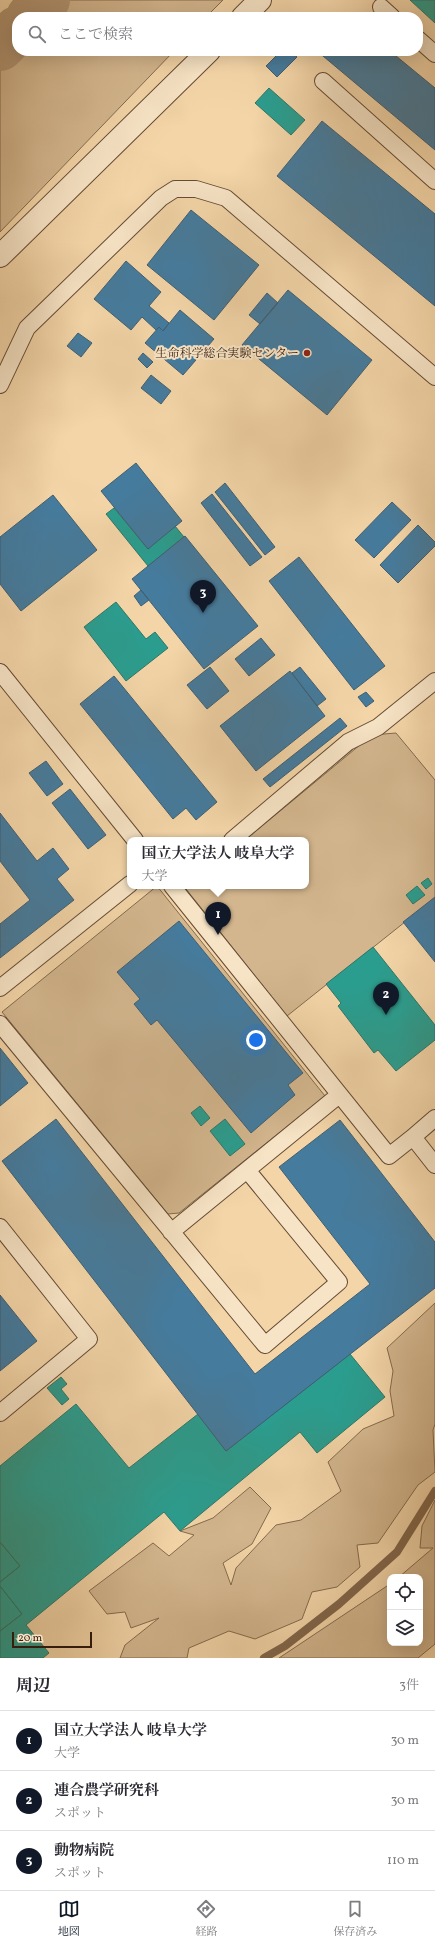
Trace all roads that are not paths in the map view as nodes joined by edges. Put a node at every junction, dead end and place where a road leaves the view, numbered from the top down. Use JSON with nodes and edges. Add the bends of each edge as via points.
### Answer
{"nodes":[{"id":1,"x":260,"y":0,"type":"edge"},
{"id":2,"x":248,"y":12,"type":"edge"},
{"id":3,"x":423,"y":43,"type":"edge"},
{"id":4,"x":435,"y":54,"type":"edge"},
{"id":5,"x":204,"y":56,"type":"edge"},
{"id":6,"x":323,"y":81,"type":"dead end"},
{"id":7,"x":435,"y":181,"type":"edge"},
{"id":8,"x":0,"y":256,"type":"edge"},
{"id":9,"x":435,"y":377,"type":"edge"},
{"id":10,"x":0,"y":385,"type":"edge"},
{"id":11,"x":0,"y":672,"type":"edge"},
{"id":12,"x":435,"y":681,"type":"edge"},
{"id":13,"x":133,"y":837,"type":"edge"},
{"id":14,"x":236,"y":837,"type":"edge"},
{"id":15,"x":127,"y":886,"type":"edge"},
{"id":16,"x":177,"y":889,"type":"edge"},
{"id":17,"x":0,"y":988,"type":"edge"},
{"id":18,"x":0,"y":1024,"type":"edge"},
{"id":19,"x":339,"y":1095,"type":"junction"},
{"id":20,"x":435,"y":1118,"type":"edge"},
{"id":21,"x":413,"y":1137,"type":"junction"},
{"id":22,"x":435,"y":1165,"type":"edge"},
{"id":23,"x":247,"y":1170,"type":"junction"},
{"id":24,"x":0,"y":1227,"type":"edge"},
{"id":25,"x":171,"y":1232,"type":"junction"},
{"id":26,"x":0,"y":1413,"type":"edge"}],
"edges":[{"from":1,"to":2,"type":"street"},
{"from":3,"to":4,"type":"lane"},
{"from":5,"to":8,"type":"street"},
{"from":6,"to":7,"type":"lane"},
{"from":9,"to":10,"type":"lane","via":[[226,198],[196,189],[175,190],[161,198],[27,328]]},
{"from":11,"to":13,"type":"lane"},
{"from":12,"to":14,"type":"lane","via":[[378,727],[348,742]]},
{"from":15,"to":17,"type":"lane"},
{"from":16,"to":19,"type":"lane"},
{"from":18,"to":25,"type":"lane"},
{"from":19,"to":21,"type":"lane","via":[[389,1156]]},
{"from":19,"to":23,"type":"lane"},
{"from":20,"to":21,"type":"lane"},
{"from":21,"to":22,"type":"lane"},
{"from":23,"to":25,"type":"lane"},
{"from":23,"to":25,"type":"lane","via":[[339,1282],[265,1345]]},
{"from":24,"to":26,"type":"lane","via":[[88,1339]]}]}
